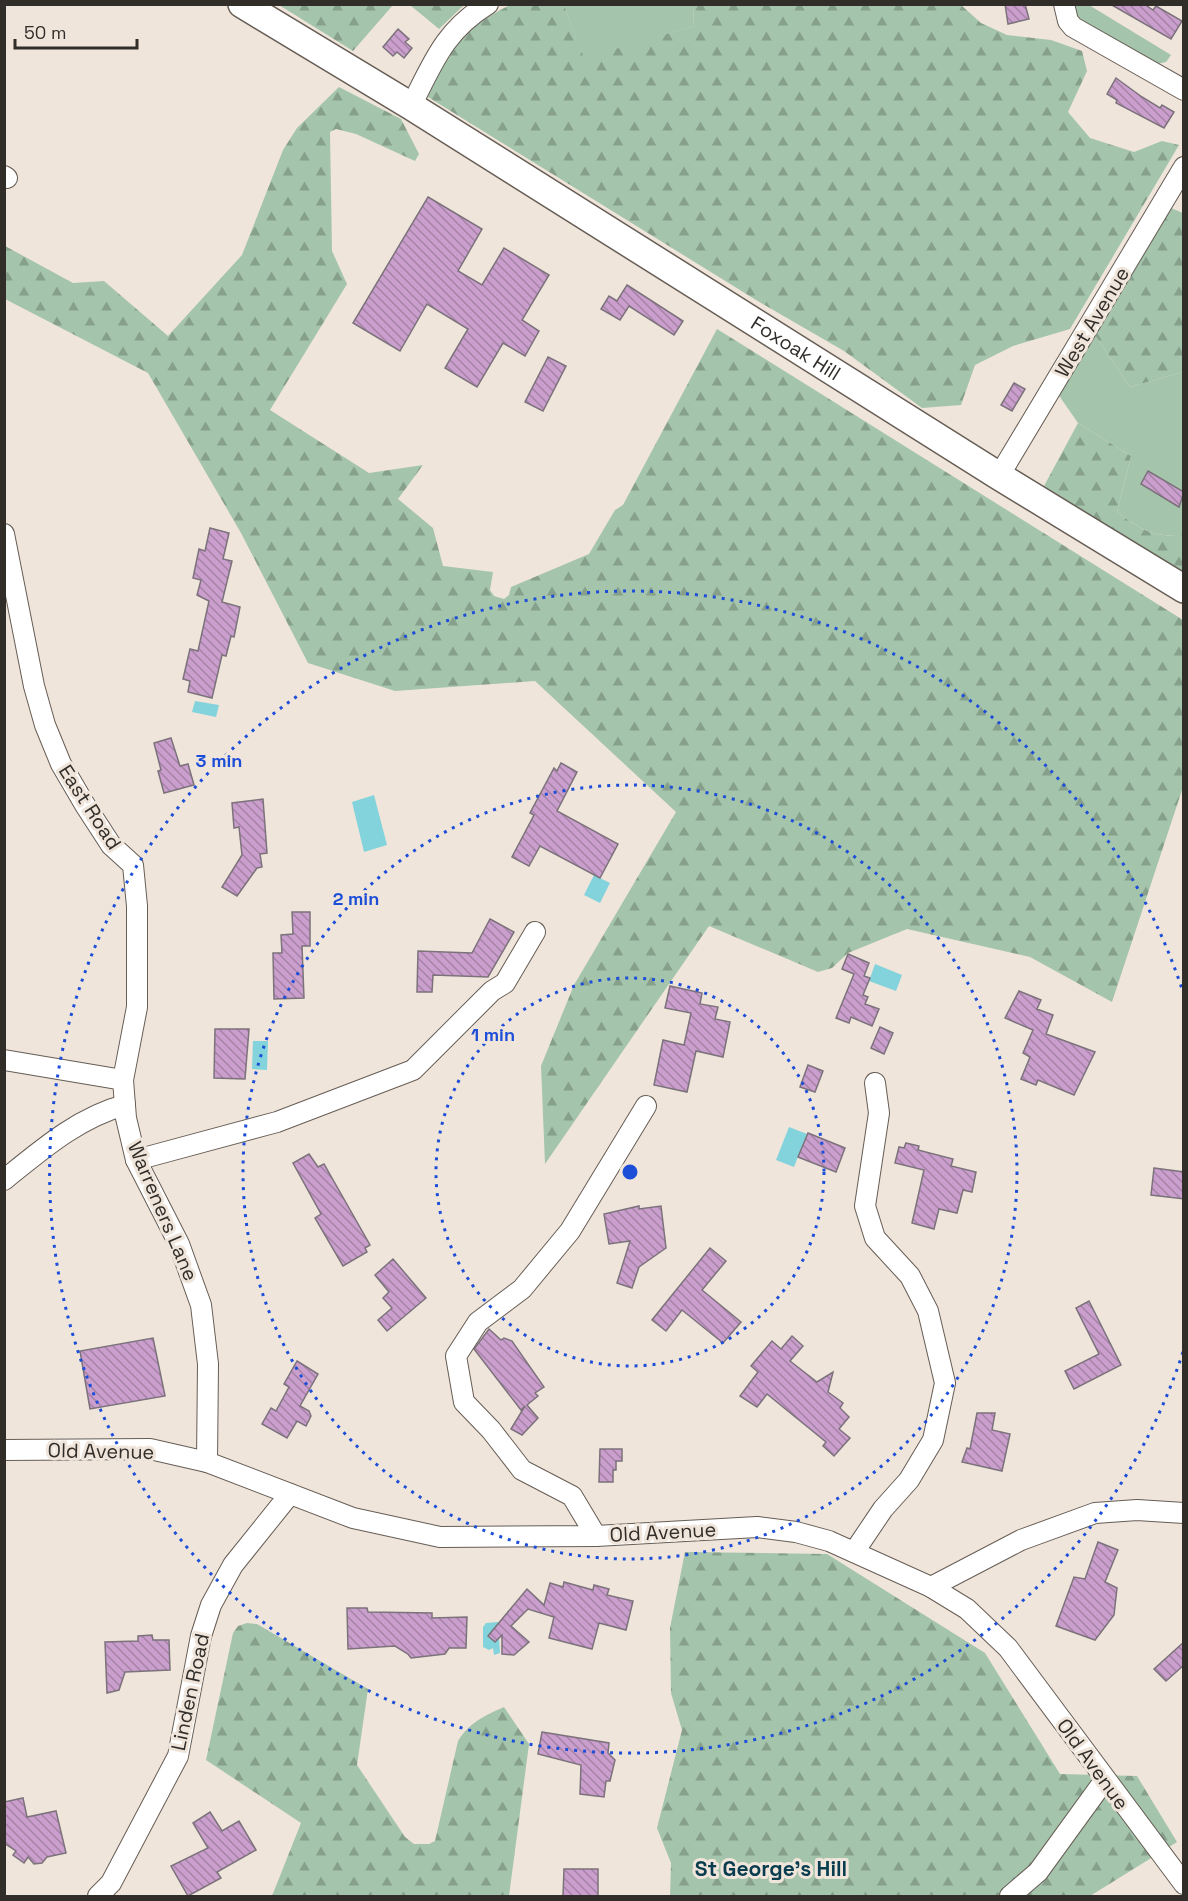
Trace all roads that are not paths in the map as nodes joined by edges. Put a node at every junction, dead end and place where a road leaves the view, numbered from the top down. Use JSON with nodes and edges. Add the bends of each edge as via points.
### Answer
{"nodes":[{"id":1,"x":242,"y":4,"type":"edge"},
{"id":2,"x":488,"y":4,"type":"edge"},
{"id":3,"x":1064,"y":4,"type":"edge"},
{"id":4,"x":1184,"y":90,"type":"edge"},
{"id":5,"x":411,"y":106,"type":"junction"},
{"id":6,"x":1184,"y":167,"type":"edge"},
{"id":7,"x":999,"y":476,"type":"junction"},
{"id":8,"x":4,"y":534,"type":"edge"},
{"id":9,"x":1184,"y":589,"type":"edge"},
{"id":10,"x":535,"y":932,"type":"dead end"},
{"id":11,"x":4,"y":1060,"type":"edge"},
{"id":12,"x":123,"y":1080,"type":"junction"},
{"id":13,"x":875,"y":1083,"type":"dead end"},
{"id":14,"x":125,"y":1105,"type":"junction"},
{"id":15,"x":646,"y":1106,"type":"dead end"},
{"id":16,"x":136,"y":1160,"type":"junction"},
{"id":17,"x":4,"y":1180,"type":"edge"},
{"id":18,"x":4,"y":1450,"type":"edge"},
{"id":19,"x":207,"y":1462,"type":"junction"},
{"id":20,"x":290,"y":1494,"type":"junction"},
{"id":21,"x":1184,"y":1513,"type":"edge"},
{"id":22,"x":596,"y":1536,"type":"junction"},
{"id":23,"x":854,"y":1552,"type":"junction"},
{"id":24,"x":931,"y":1587,"type":"junction"},
{"id":25,"x":1104,"y":1780,"type":"junction"},
{"id":26,"x":1184,"y":1884,"type":"edge"},
{"id":27,"x":98,"y":1896,"type":"edge"},
{"id":28,"x":1010,"y":1896,"type":"edge"}],
"edges":[{"from":1,"to":5,"type":"main road","name":"Foxoak Hill"},
{"from":2,"to":5,"type":"street","via":[[448,36]]},
{"from":3,"to":4,"type":"street","via":[[1073,27]]},
{"from":5,"to":7,"type":"main road","name":"Foxoak Hill"},
{"from":6,"to":7,"type":"street","name":"West Avenue"},
{"from":7,"to":9,"type":"main road","name":"Foxoak Hill"},
{"from":8,"to":12,"type":"street","name":"East Road","via":[[45,725],[61,764],[85,805],[111,844],[133,865],[137,1007]]},
{"from":10,"to":16,"type":"street","via":[[505,983],[492,991],[413,1070],[277,1122]]},
{"from":11,"to":12,"type":"street"},
{"from":12,"to":14,"type":"street","name":"Warreners Lane"},
{"from":13,"to":23,"type":"street","via":[[879,1113],[865,1206],[875,1238],[910,1276],[928,1311],[945,1383],[933,1440],[909,1480],[883,1509]]},
{"from":14,"to":16,"type":"street","name":"Warreners Lane"},
{"from":14,"to":17,"type":"street","via":[[101,1111],[78,1125]]},
{"from":15,"to":22,"type":"street","via":[[570,1231],[522,1289],[478,1322],[456,1356],[464,1402],[522,1470],[572,1496]]},
{"from":16,"to":19,"type":"street","name":"Warreners Lane","via":[[180,1244],[201,1305],[208,1364]]},
{"from":18,"to":19,"type":"street","name":"Old Avenue","via":[[150,1449]]},
{"from":19,"to":20,"type":"street","name":"Old Avenue"},
{"from":20,"to":22,"type":"street","name":"Old Avenue","via":[[353,1518],[440,1537]]},
{"from":20,"to":27,"type":"street","name":"Linden Road","via":[[233,1565],[211,1605],[201,1635],[178,1756],[111,1883]]},
{"from":21,"to":24,"type":"street","via":[[1095,1513],[1020,1540]]},
{"from":22,"to":23,"type":"street","name":"Old Avenue","via":[[756,1527],[796,1532]]},
{"from":23,"to":24,"type":"street","name":"Old Avenue"},
{"from":24,"to":25,"type":"street","name":"Old Avenue","via":[[967,1609],[1008,1648]]},
{"from":25,"to":26,"type":"street","name":"Old Avenue"},
{"from":25,"to":28,"type":"street","via":[[1038,1872]]}]}
